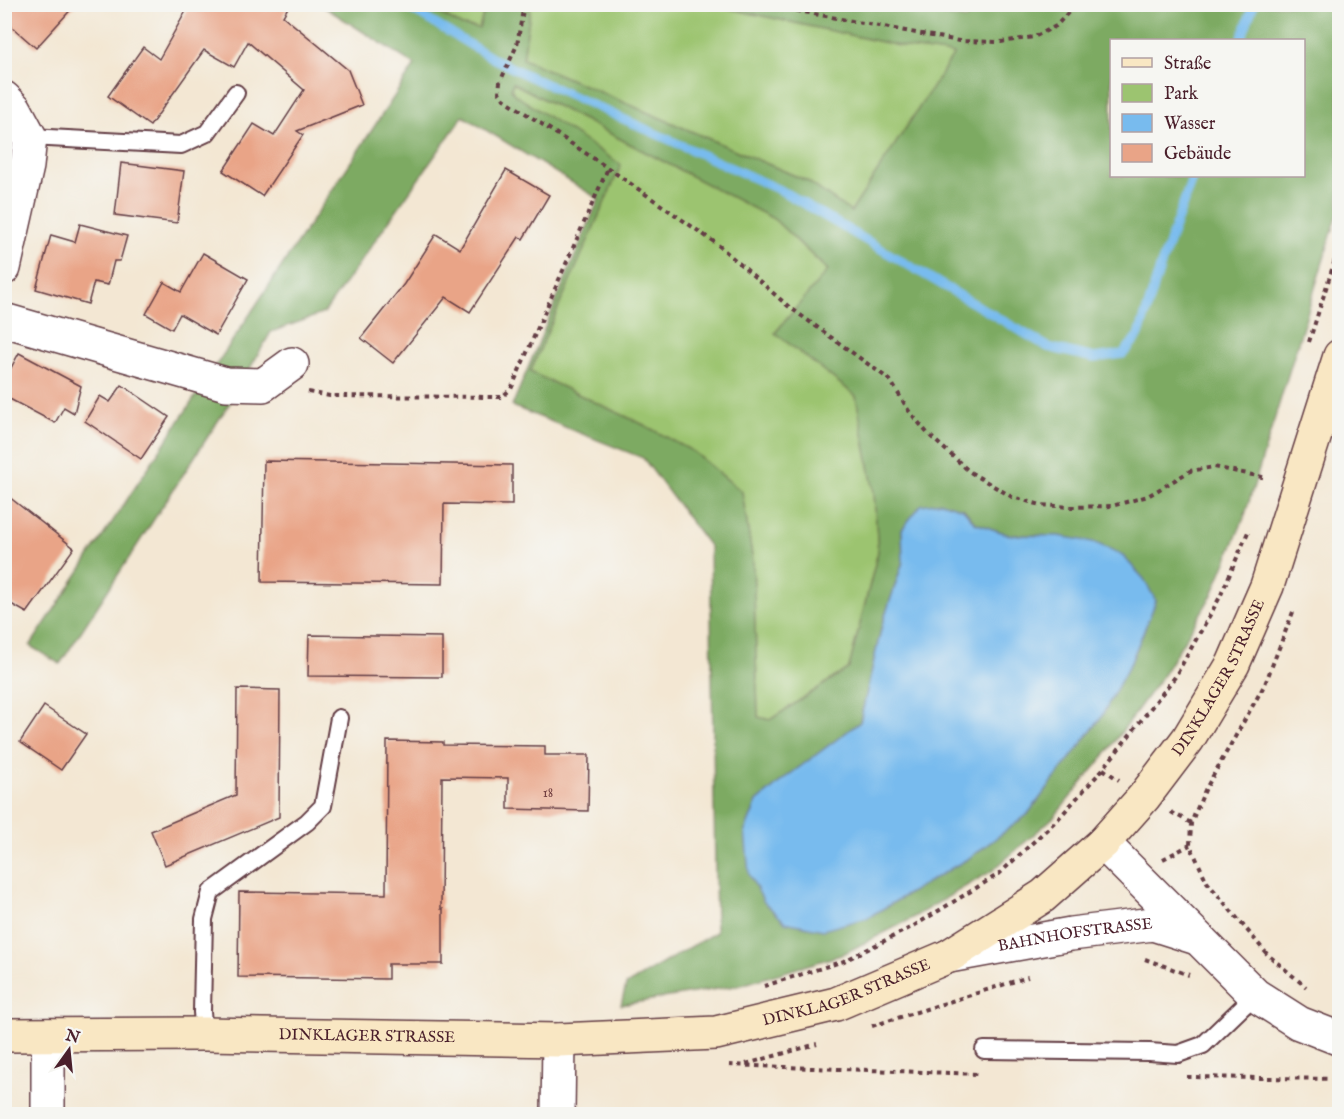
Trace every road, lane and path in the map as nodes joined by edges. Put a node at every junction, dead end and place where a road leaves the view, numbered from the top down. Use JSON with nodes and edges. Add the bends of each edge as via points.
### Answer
{"nodes":[{"id":1,"x":524,"y":4,"type":"edge"},
{"id":2,"x":761,"y":4,"type":"edge"},
{"id":3,"x":1076,"y":4,"type":"edge"},
{"id":4,"x":236,"y":93,"type":"dead end"},
{"id":5,"x":4,"y":98,"type":"edge"},
{"id":6,"x":30,"y":137,"type":"junction"},
{"id":7,"x":608,"y":168,"type":"junction"},
{"id":8,"x":4,"y":268,"type":"edge"},
{"id":9,"x":4,"y":320,"type":"edge"},
{"id":10,"x":1340,"y":356,"type":"edge"},
{"id":11,"x":292,"y":364,"type":"dead end"},
{"id":12,"x":263,"y":385,"type":"junction"},
{"id":13,"x":1264,"y":489,"type":"dead end"},
{"id":14,"x":1252,"y":522,"type":"dead end"},
{"id":15,"x":339,"y":718,"type":"dead end"},
{"id":16,"x":1191,"y":824,"type":"dead end"},
{"id":17,"x":1103,"y":843,"type":"junction"},
{"id":18,"x":1199,"y":939,"type":"junction"},
{"id":19,"x":1136,"y":955,"type":"dead end"},
{"id":20,"x":949,"y":956,"type":"junction"},
{"id":21,"x":1037,"y":974,"type":"dead end"},
{"id":22,"x":1190,"y":975,"type":"dead end"},
{"id":23,"x":760,"y":987,"type":"dead end"},
{"id":24,"x":1310,"y":989,"type":"dead end"},
{"id":25,"x":1255,"y":994,"type":"junction"},
{"id":26,"x":867,"y":1028,"type":"dead end"},
{"id":27,"x":204,"y":1034,"type":"junction"},
{"id":28,"x":4,"y":1035,"type":"edge"},
{"id":29,"x":48,"y":1035,"type":"junction"},
{"id":30,"x":1340,"y":1039,"type":"edge"},
{"id":31,"x":559,"y":1040,"type":"junction"},
{"id":32,"x":826,"y":1041,"type":"dead end"},
{"id":33,"x":984,"y":1050,"type":"dead end"},
{"id":34,"x":720,"y":1065,"type":"dead end"},
{"id":35,"x":742,"y":1065,"type":"junction"},
{"id":36,"x":983,"y":1075,"type":"dead end"},
{"id":37,"x":48,"y":1114,"type":"edge"},
{"id":38,"x":558,"y":1114,"type":"edge"}],
"edges":[{"from":1,"to":7,"type":"path","via":[[518,45],[499,92]]},
{"from":2,"to":3,"type":"path","via":[[959,41],[1001,42],[1034,38],[1056,26]]},
{"from":4,"to":6,"type":"lane","via":[[207,133],[182,145]]},
{"from":5,"to":6,"type":"street","via":[[15,109]]},
{"from":6,"to":8,"type":"street"},
{"from":7,"to":12,"type":"path","via":[[511,389],[502,397],[330,396]]},
{"from":7,"to":13,"type":"path","via":[[717,244],[788,306],[890,380],[928,434],[970,472],[1012,497],[1041,505],[1112,506],[1148,496],[1190,471],[1215,466],[1267,477]]},
{"from":9,"to":12,"type":"street","via":[[226,384]]},
{"from":10,"to":17,"type":"main road","name":"DINKLAGER STRASSE","via":[[1267,586],[1233,664],[1188,739]]},
{"from":11,"to":12,"type":"street"},
{"from":14,"to":23,"type":"path","via":[[1220,597],[1175,677],[1059,818],[999,874],[912,927],[844,961]]},
{"from":15,"to":27,"type":"lane","via":[[323,806],[211,892],[204,919]]},
{"from":16,"to":24,"type":"path","via":[[1190,845],[1207,882],[1267,954]]},
{"from":17,"to":18,"type":"street","name":"BAHNHOFSTRASSE"},
{"from":17,"to":20,"type":"main road","name":"DINKLAGER STRASSE","via":[[1043,896]]},
{"from":18,"to":20,"type":"street","name":"BAHNHOFSTRASSE","via":[[1154,924]]},
{"from":18,"to":25,"type":"street","name":"BAHNHOFSTRASSE"},
{"from":19,"to":22,"type":"path"},
{"from":20,"to":31,"type":"main road","name":"DINKLAGER STRASSE","via":[[836,1004],[716,1033]]},
{"from":21,"to":26,"type":"path"},
{"from":25,"to":30,"type":"street","name":"BAHNHOFSTRASSE","via":[[1299,1023]]},
{"from":25,"to":33,"type":"lane","via":[[1203,1045],[1178,1054]]},
{"from":27,"to":29,"type":"main road","name":"DINKLAGER STRASSE"},
{"from":27,"to":31,"type":"main road","name":"DINKLAGER STRASSE"},
{"from":28,"to":29,"type":"main road","name":"DINKLAGER STRASSE"},
{"from":29,"to":37,"type":"street"},
{"from":31,"to":38,"type":"street"},
{"from":32,"to":35,"type":"path"},
{"from":34,"to":35,"type":"path"},
{"from":35,"to":36,"type":"path"}]}
